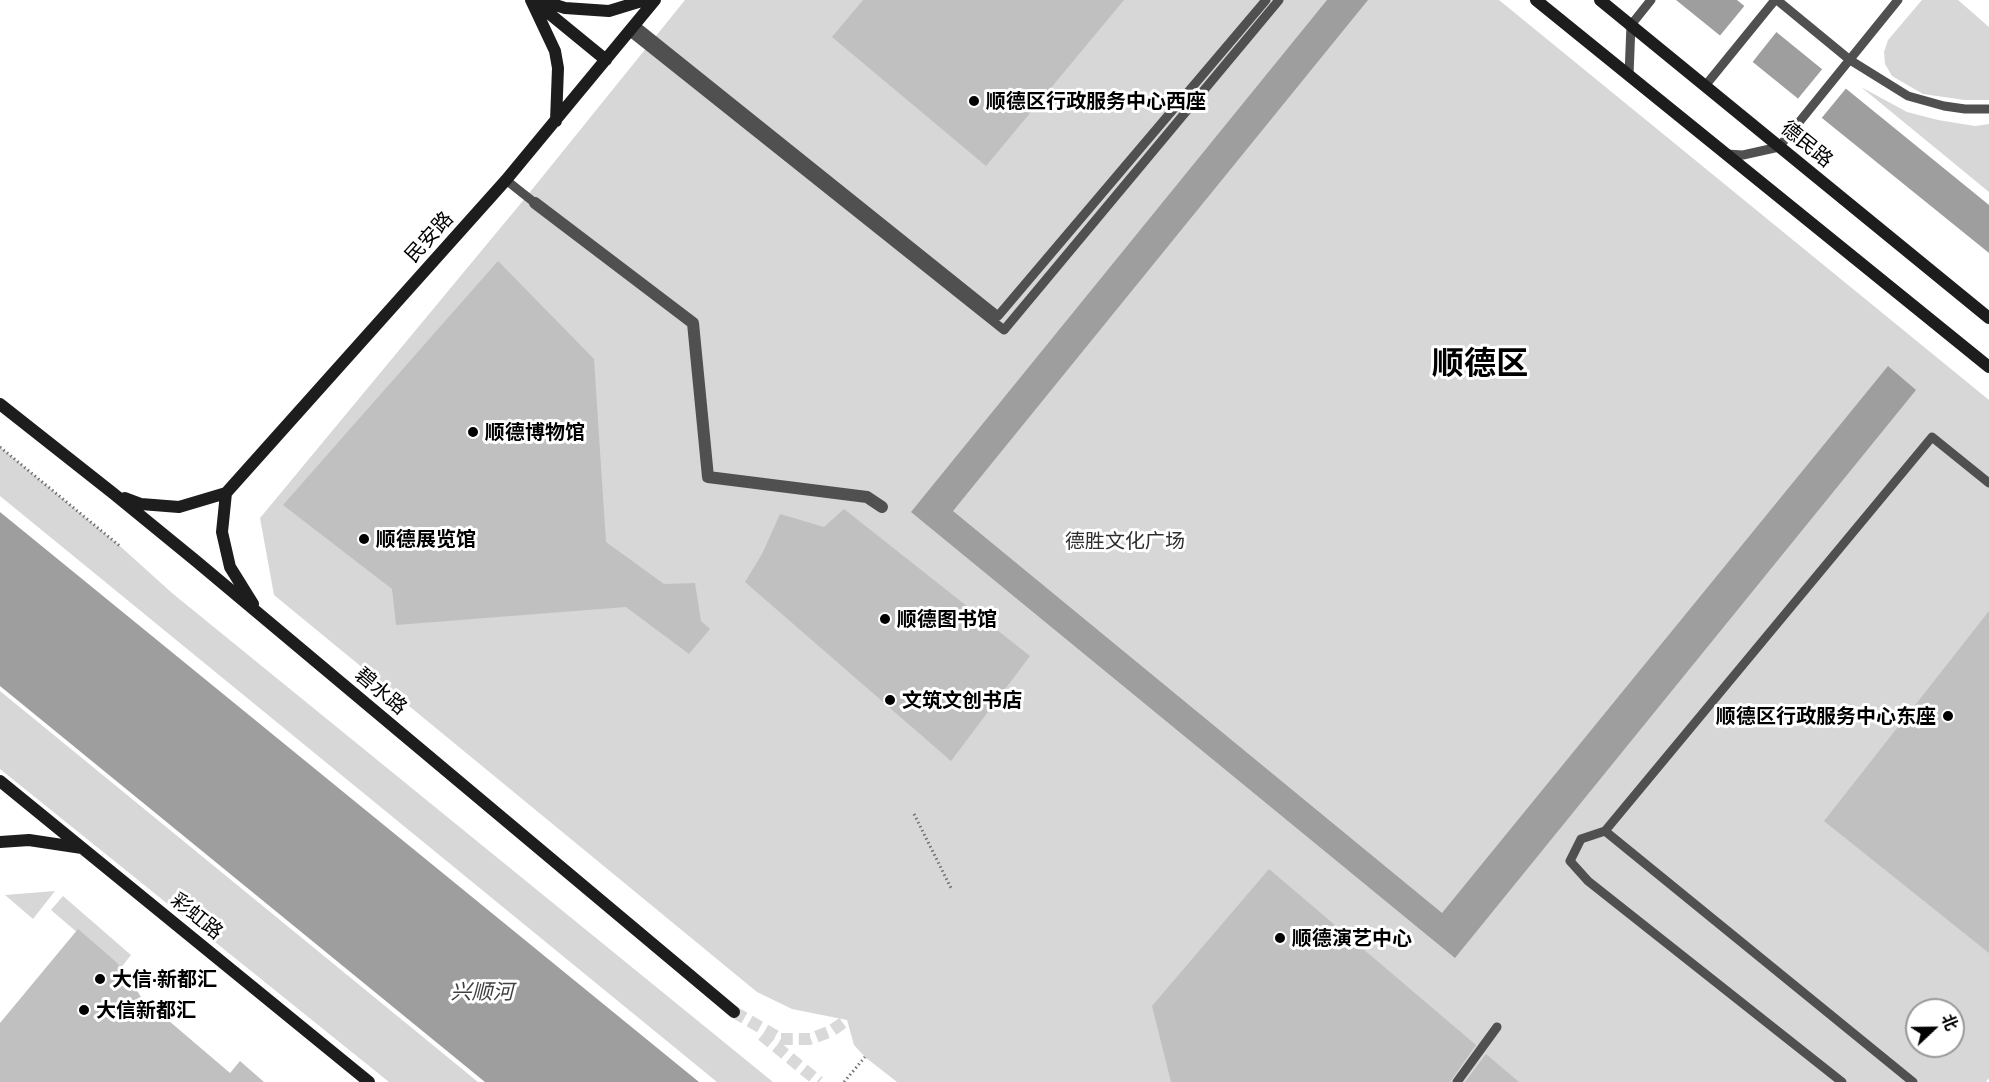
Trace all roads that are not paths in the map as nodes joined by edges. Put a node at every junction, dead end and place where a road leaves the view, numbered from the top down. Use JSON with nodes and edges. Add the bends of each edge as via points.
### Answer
{"nodes":[{"id":1,"x":532,"y":0,"type":"edge"},
{"id":2,"x":538,"y":0,"type":"edge"},
{"id":3,"x":645,"y":0,"type":"edge"},
{"id":4,"x":655,"y":0,"type":"edge"},
{"id":5,"x":1266,"y":0,"type":"edge"},
{"id":6,"x":1279,"y":0,"type":"edge"},
{"id":7,"x":1536,"y":0,"type":"edge"},
{"id":8,"x":1600,"y":0,"type":"edge"},
{"id":9,"x":1651,"y":0,"type":"edge"},
{"id":10,"x":1776,"y":0,"type":"edge"},
{"id":11,"x":1898,"y":0,"type":"edge"},
{"id":12,"x":1631,"y":25,"type":"junction"},
{"id":13,"x":632,"y":28,"type":"junction"},
{"id":14,"x":606,"y":60,"type":"junction"},
{"id":15,"x":1850,"y":60,"type":"junction"},
{"id":16,"x":1629,"y":75,"type":"junction"},
{"id":17,"x":1705,"y":86,"type":"junction"},
{"id":18,"x":1989,"y":108,"type":"edge"},
{"id":19,"x":556,"y":122,"type":"junction"},
{"id":20,"x":1779,"y":147,"type":"junction"},
{"id":21,"x":1726,"y":154,"type":"junction"},
{"id":22,"x":506,"y":180,"type":"junction"},
{"id":23,"x":535,"y":203,"type":"joint"},
{"id":24,"x":1989,"y":318,"type":"edge"},
{"id":25,"x":1989,"y":367,"type":"edge"},
{"id":26,"x":0,"y":404,"type":"edge"},
{"id":27,"x":1989,"y":483,"type":"edge"},
{"id":28,"x":226,"y":493,"type":"junction"},
{"id":29,"x":114,"y":494,"type":"junction"},
{"id":30,"x":882,"y":507,"type":"dead end"},
{"id":31,"x":259,"y":614,"type":"junction"},
{"id":32,"x":0,"y":781,"type":"edge"},
{"id":33,"x":1605,"y":831,"type":"junction"},
{"id":34,"x":0,"y":842,"type":"edge"},
{"id":35,"x":84,"y":849,"type":"junction"},
{"id":36,"x":734,"y":1012,"type":"tunnel mouth"},
{"id":37,"x":1497,"y":1027,"type":"dead end"},
{"id":38,"x":369,"y":1082,"type":"edge"},
{"id":39,"x":1458,"y":1082,"type":"edge"},
{"id":40,"x":1842,"y":1082,"type":"edge"},
{"id":41,"x":1912,"y":1082,"type":"edge"}],
"edges":[{"from":1,"to":14,"type":"main road"},
{"from":1,"to":19,"type":"main road","via":[[555,51]]},
{"from":2,"to":3,"type":"main road","via":[[565,8],[609,11]]},
{"from":4,"to":13,"type":"main road","name":"民安路"},
{"from":5,"to":13,"type":"lane","via":[[998,316]]},
{"from":6,"to":13,"type":"lane","via":[[1004,330]]},
{"from":7,"to":16,"type":"main road"},
{"from":8,"to":12,"type":"main road","name":"德民路"},
{"from":9,"to":12,"type":"lane"},
{"from":10,"to":15,"type":"lane"},
{"from":10,"to":17,"type":"lane"},
{"from":11,"to":15,"type":"lane"},
{"from":12,"to":16,"type":"lane"},
{"from":12,"to":17,"type":"main road","name":"德民路"},
{"from":13,"to":14,"type":"main road","name":"民安路"},
{"from":14,"to":19,"type":"main road","name":"民安路"},
{"from":15,"to":18,"type":"lane","via":[[1900,91],[1927,102],[1965,109]]},
{"from":15,"to":20,"type":"lane"},
{"from":16,"to":21,"type":"main road"},
{"from":17,"to":20,"type":"main road","name":"德民路"},
{"from":19,"to":22,"type":"main road","name":"民安路"},
{"from":20,"to":21,"type":"lane","via":[[1743,155]]},
{"from":20,"to":24,"type":"main road","name":"德民路"},
{"from":21,"to":25,"type":"main road"},
{"from":22,"to":23,"type":"lane"},
{"from":22,"to":28,"type":"main road","name":"民安路"},
{"from":23,"to":30,"type":"street","via":[[693,323],[708,477],[867,497]]},
{"from":26,"to":29,"type":"main road","name":"碧水路"},
{"from":27,"to":33,"type":"lane","via":[[1932,437]]},
{"from":28,"to":29,"type":"main road","via":[[179,507],[141,504]]},
{"from":28,"to":31,"type":"main road","via":[[222,532],[230,567]]},
{"from":29,"to":31,"type":"main road","name":"碧水路"},
{"from":31,"to":36,"type":"main road","name":"碧水路"},
{"from":32,"to":35,"type":"main road","name":"彩虹路"},
{"from":33,"to":40,"type":"lane","via":[[1581,839],[1570,861],[1587,881]]},
{"from":33,"to":41,"type":"lane"},
{"from":34,"to":35,"type":"main road","via":[[29,840]]},
{"from":35,"to":38,"type":"main road","name":"彩虹路"},
{"from":37,"to":39,"type":"lane"}]}
